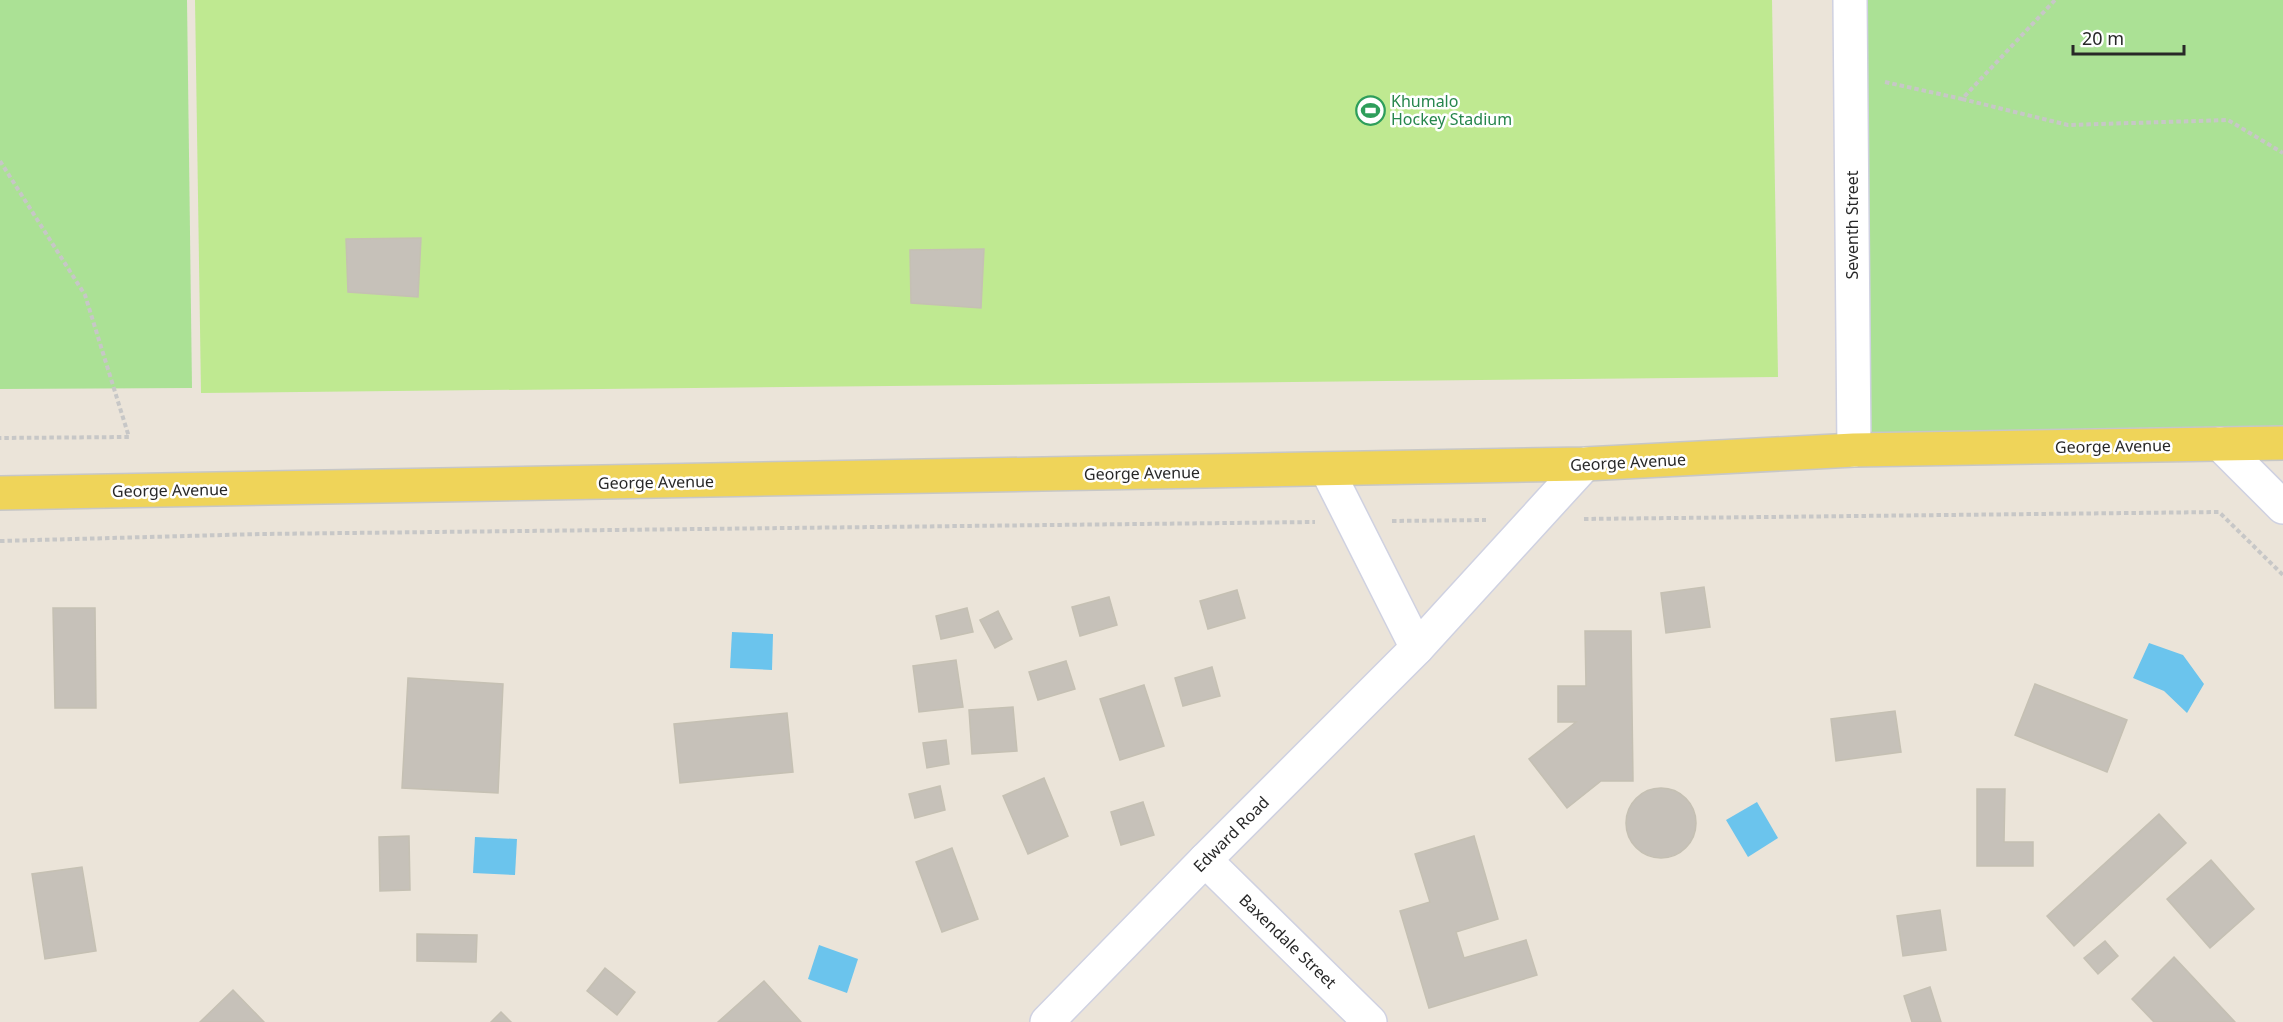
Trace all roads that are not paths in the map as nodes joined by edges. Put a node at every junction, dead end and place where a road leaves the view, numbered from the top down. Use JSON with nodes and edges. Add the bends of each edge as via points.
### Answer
{"nodes":[{"id":1,"x":1850,"y":0,"type":"edge"},
{"id":2,"x":2283,"y":443,"type":"edge"},
{"id":3,"x":2220,"y":444,"type":"junction"},
{"id":4,"x":1854,"y":450,"type":"junction"},
{"id":5,"x":1585,"y":464,"type":"junction"},
{"id":6,"x":1327,"y":470,"type":"junction"},
{"id":7,"x":0,"y":493,"type":"edge"},
{"id":8,"x":2283,"y":507,"type":"edge"},
{"id":9,"x":1417,"y":648,"type":"junction"},
{"id":10,"x":1205,"y":860,"type":"junction"},
{"id":11,"x":1047,"y":1022,"type":"edge"},
{"id":12,"x":1370,"y":1022,"type":"edge"}],
"edges":[{"from":1,"to":4,"type":"street","name":"Seventh Street"},
{"from":2,"to":3,"type":"main road","name":"George Avenue"},
{"from":3,"to":4,"type":"main road","name":"George Avenue"},
{"from":3,"to":8,"type":"street"},
{"from":4,"to":5,"type":"main road","name":"George Avenue"},
{"from":5,"to":6,"type":"main road","name":"George Avenue"},
{"from":5,"to":9,"type":"street","name":"Edward Road"},
{"from":6,"to":7,"type":"main road","name":"George Avenue"},
{"from":6,"to":9,"type":"street"},
{"from":9,"to":10,"type":"street","name":"Edward Road"},
{"from":10,"to":11,"type":"street","name":"Edward Road"},
{"from":10,"to":12,"type":"street","name":"Baxendale Street"}]}
